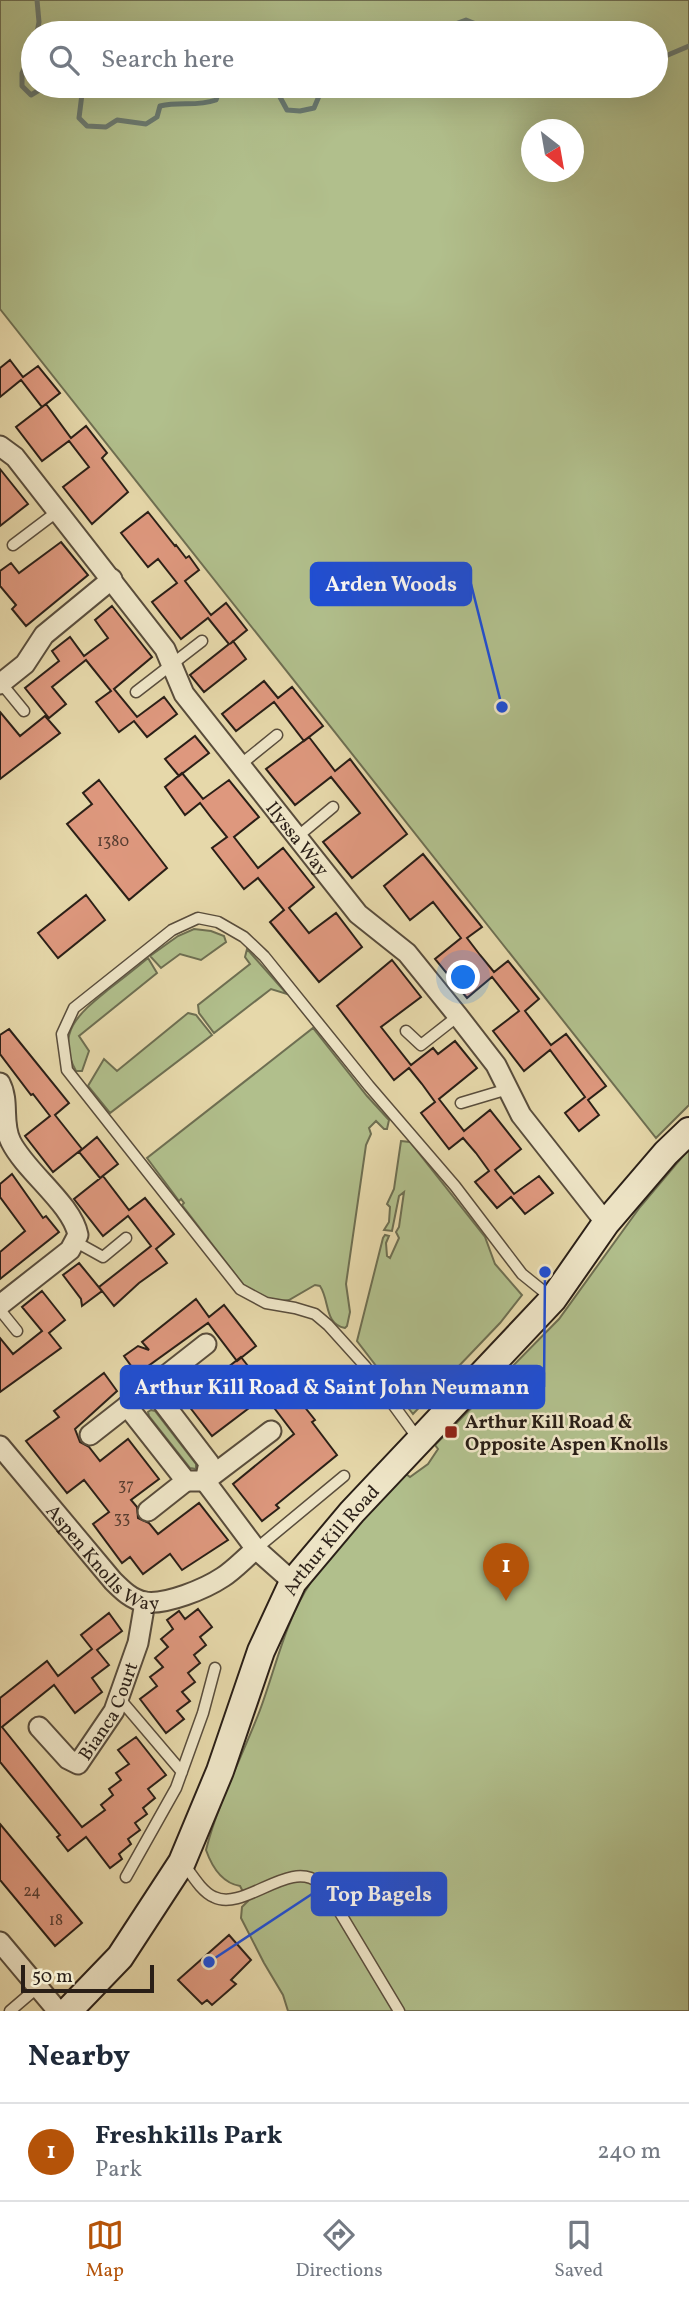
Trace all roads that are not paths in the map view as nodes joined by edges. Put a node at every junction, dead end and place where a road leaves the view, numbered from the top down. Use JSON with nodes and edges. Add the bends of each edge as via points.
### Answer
{"nodes":[{"id":1,"x":0,"y":446,"type":"edge"},
{"id":2,"x":58,"y":511,"type":"junction"},
{"id":3,"x":13,"y":545,"type":"dead end"},
{"id":4,"x":112,"y":579,"type":"junction"},
{"id":5,"x":202,"y":641,"type":"dead end"},
{"id":6,"x":172,"y":664,"type":"junction"},
{"id":7,"x":1,"y":683,"type":"edge"},
{"id":8,"x":136,"y":692,"type":"dead end"},
{"id":9,"x":24,"y":711,"type":"dead end"},
{"id":10,"x":277,"y":735,"type":"dead end"},
{"id":11,"x":240,"y":765,"type":"junction"},
{"id":12,"x":334,"y":807,"type":"dead end"},
{"id":13,"x":297,"y":837,"type":"junction"},
{"id":14,"x":458,"y":1016,"type":"junction"},
{"id":15,"x":406,"y":1031,"type":"dead end"},
{"id":16,"x":0,"y":1083,"type":"edge"},
{"id":17,"x":508,"y":1089,"type":"junction"},
{"id":18,"x":461,"y":1102,"type":"dead end"},
{"id":19,"x":689,"y":1131,"type":"edge"},
{"id":20,"x":606,"y":1223,"type":"junction"},
{"id":21,"x":126,"y":1238,"type":"dead end"},
{"id":22,"x":76,"y":1242,"type":"junction"},
{"id":23,"x":553,"y":1299,"type":"junction"},
{"id":24,"x":0,"y":1308,"type":"edge"},
{"id":25,"x":17,"y":1331,"type":"dead end"},
{"id":26,"x":206,"y":1344,"type":"dead end"},
{"id":27,"x":151,"y":1387,"type":"junction"},
{"id":28,"x":127,"y":1406,"type":"junction"},
{"id":29,"x":271,"y":1431,"type":"dead end"},
{"id":30,"x":90,"y":1435,"type":"dead end"},
{"id":31,"x":420,"y":1441,"type":"junction"},
{"id":32,"x":0,"y":1446,"type":"edge"},
{"id":33,"x":344,"y":1476,"type":"dead end"},
{"id":34,"x":195,"y":1481,"type":"junction"},
{"id":35,"x":148,"y":1511,"type":"dead end"},
{"id":36,"x":256,"y":1549,"type":"junction"},
{"id":37,"x":293,"y":1582,"type":"junction"},
{"id":38,"x":145,"y":1602,"type":"junction"},
{"id":39,"x":215,"y":1668,"type":"dead end"},
{"id":40,"x":120,"y":1698,"type":"junction"},
{"id":41,"x":39,"y":1727,"type":"dead end"},
{"id":42,"x":182,"y":1772,"type":"junction"},
{"id":43,"x":182,"y":1863,"type":"junction"},
{"id":44,"x":126,"y":1877,"type":"dead end"},
{"id":45,"x":0,"y":1942,"type":"edge"},
{"id":46,"x":38,"y":1987,"type":"junction"},
{"id":47,"x":10,"y":2011,"type":"edge"},
{"id":48,"x":58,"y":2011,"type":"edge"},
{"id":49,"x":68,"y":2011,"type":"edge"},
{"id":50,"x":399,"y":2011,"type":"edge"}],
"edges":[{"from":1,"to":2,"type":"street","name":"Ilyssa Way","via":[[15,457]]},
{"from":2,"to":3,"type":"lane"},
{"from":2,"to":4,"type":"street","name":"Ilyssa Way"},
{"from":4,"to":6,"type":"street","name":"Ilyssa Way"},
{"from":4,"to":7,"type":"street","via":[[44,635],[25,664]]},
{"from":5,"to":6,"type":"lane"},
{"from":6,"to":8,"type":"lane"},
{"from":6,"to":11,"type":"street","name":"Ilyssa Way","via":[[184,694]]},
{"from":7,"to":9,"type":"lane"},
{"from":10,"to":11,"type":"lane"},
{"from":11,"to":13,"type":"street","name":"Ilyssa Way"},
{"from":12,"to":13,"type":"lane"},
{"from":13,"to":14,"type":"street","name":"Ilyssa Way","via":[[358,914],[407,953]]},
{"from":14,"to":15,"type":"lane","via":[[421,1045]]},
{"from":14,"to":17,"type":"street","name":"Ilyssa Way","via":[[496,1065]]},
{"from":16,"to":22,"type":"street","via":[[9,1139],[73,1220]]},
{"from":17,"to":18,"type":"lane"},
{"from":17,"to":20,"type":"street","name":"Ilyssa Way","via":[[521,1115]]},
{"from":19,"to":20,"type":"street","name":"Arthur Kill Road"},
{"from":20,"to":23,"type":"street","name":"Arthur Kill Road"},
{"from":21,"to":22,"type":"lane","via":[[103,1257]]},
{"from":22,"to":24,"type":"street"},
{"from":23,"to":31,"type":"street","name":"Arthur Kill Road"},
{"from":23,"to":31,"type":"lane","via":[[522,1274],[298,995],[244,937],[218,922],[198,918],[184,923],[74,1009],[62,1034],[67,1070],[211,1255],[252,1297],[315,1314],[328,1325],[365,1366]]},
{"from":24,"to":25,"type":"lane"},
{"from":26,"to":27,"type":"street"},
{"from":27,"to":28,"type":"street"},
{"from":27,"to":34,"type":"street","via":[[209,1463]]},
{"from":28,"to":30,"type":"street"},
{"from":28,"to":34,"type":"street"},
{"from":29,"to":34,"type":"street"},
{"from":31,"to":37,"type":"street","name":"Arthur Kill Road"},
{"from":32,"to":38,"type":"street","name":"Aspen Knolls Way","via":[[113,1581]]},
{"from":33,"to":36,"type":"lane"},
{"from":34,"to":35,"type":"street"},
{"from":34,"to":36,"type":"street"},
{"from":36,"to":37,"type":"street"},
{"from":36,"to":38,"type":"street","name":"Aspen Knolls Way","via":[[205,1587]]},
{"from":37,"to":43,"type":"street","name":"Arthur Kill Road","via":[[261,1651]]},
{"from":38,"to":40,"type":"street","name":"Bianca Court","via":[[138,1643]]},
{"from":39,"to":42,"type":"lane"},
{"from":40,"to":41,"type":"street","name":"Bianca Court","via":[[78,1764]]},
{"from":40,"to":42,"type":"lane"},
{"from":42,"to":44,"type":"lane"},
{"from":43,"to":49,"type":"street","name":"Arthur Kill Road","via":[[120,1956]]},
{"from":43,"to":50,"type":"lane","via":[[208,1894],[224,1900],[283,1878],[317,1881]]},
{"from":45,"to":46,"type":"street"},
{"from":46,"to":47,"type":"lane"},
{"from":46,"to":48,"type":"street"}]}
